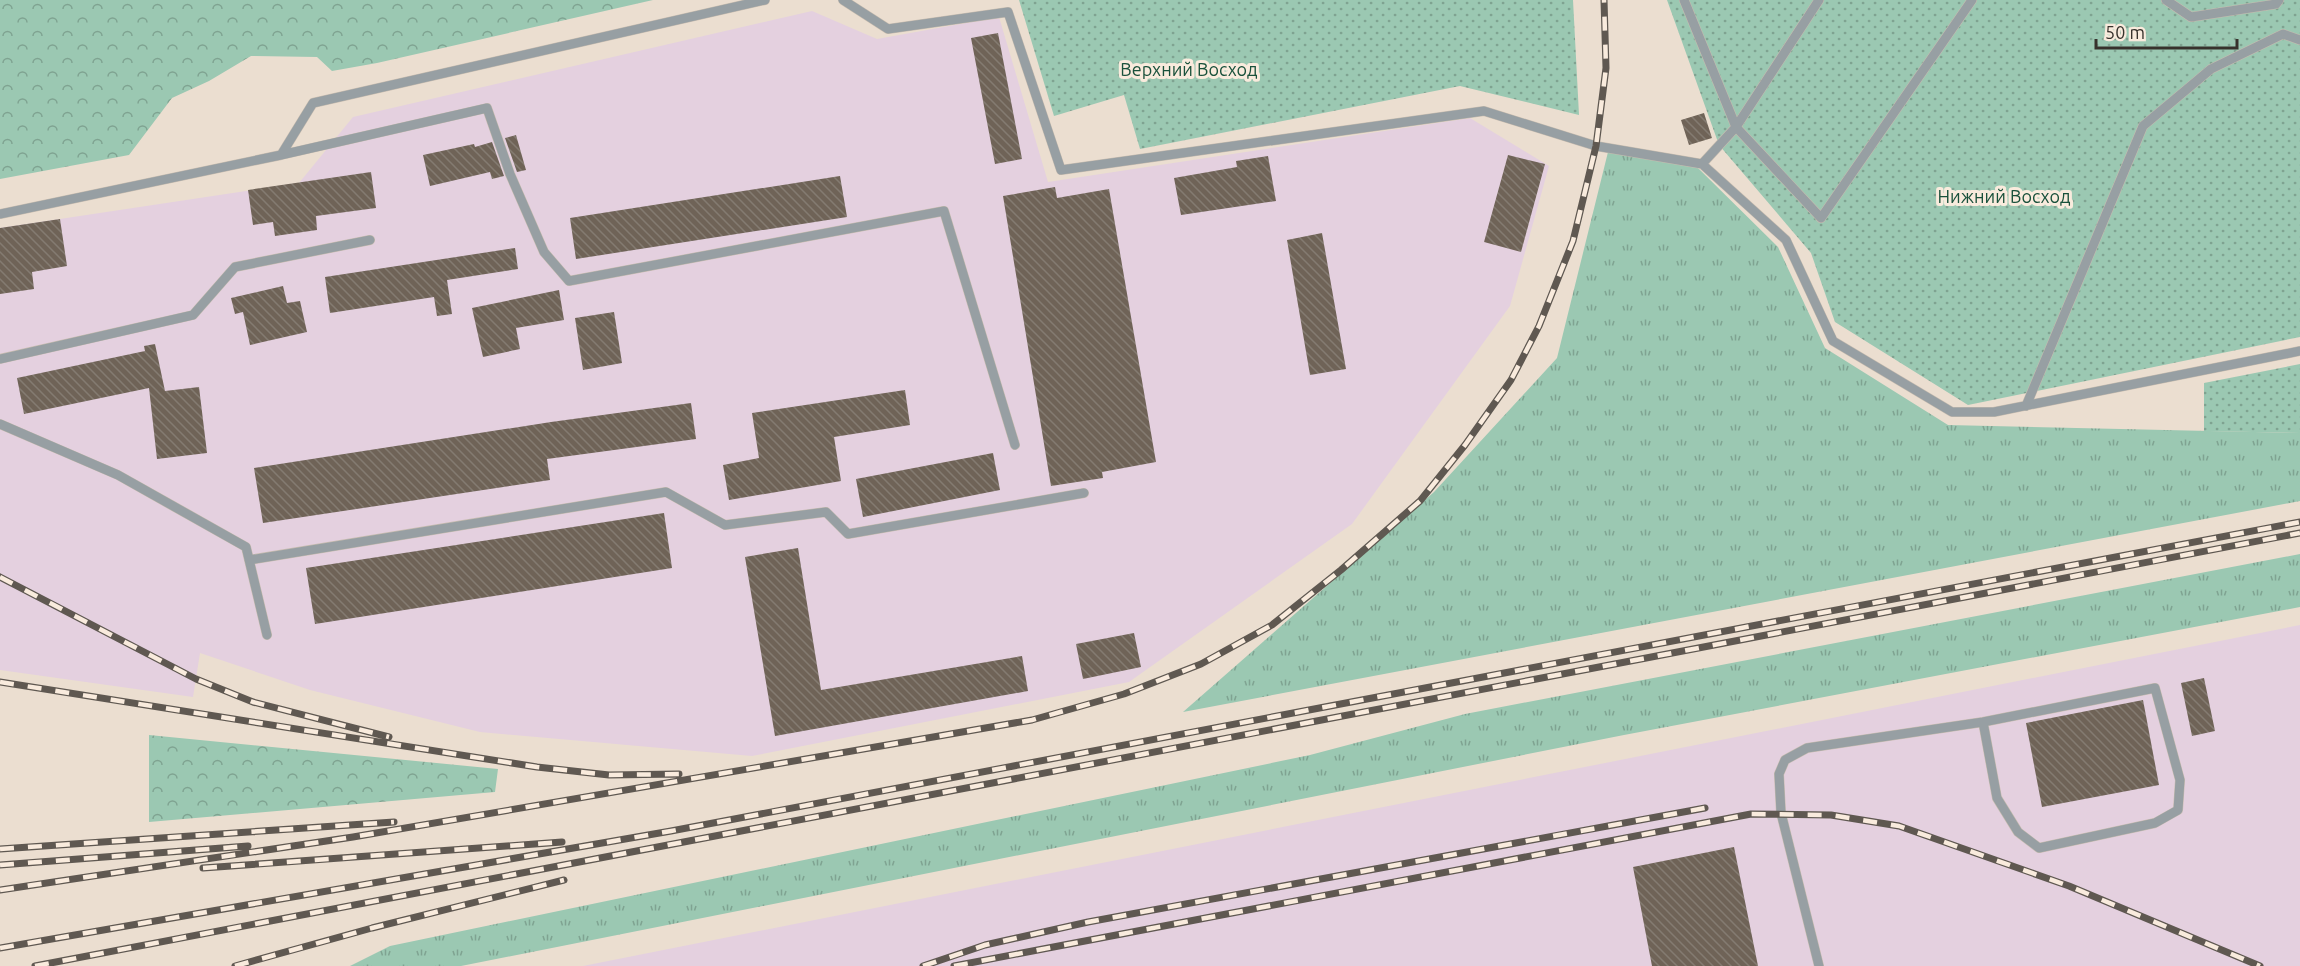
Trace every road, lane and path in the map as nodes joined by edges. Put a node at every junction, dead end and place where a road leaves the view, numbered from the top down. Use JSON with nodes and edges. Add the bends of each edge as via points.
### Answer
{"nodes":[{"id":1,"x":765,"y":0,"type":"edge"},
{"id":2,"x":843,"y":0,"type":"edge"},
{"id":3,"x":1684,"y":0,"type":"edge"},
{"id":4,"x":1819,"y":0,"type":"edge"},
{"id":5,"x":1972,"y":0,"type":"edge"},
{"id":6,"x":2166,"y":0,"type":"edge"},
{"id":7,"x":2279,"y":0,"type":"edge"},
{"id":8,"x":2300,"y":40,"type":"edge"},
{"id":9,"x":1736,"y":127,"type":"junction"},
{"id":10,"x":281,"y":155,"type":"junction"},
{"id":11,"x":1702,"y":164,"type":"junction"},
{"id":12,"x":0,"y":214,"type":"edge"},
{"id":13,"x":370,"y":240,"type":"dead end"},
{"id":14,"x":2300,"y":351,"type":"edge"},
{"id":15,"x":0,"y":359,"type":"edge"},
{"id":16,"x":2026,"y":406,"type":"junction"},
{"id":17,"x":0,"y":424,"type":"edge"},
{"id":18,"x":1015,"y":445,"type":"dead end"},
{"id":19,"x":1084,"y":493,"type":"dead end"},
{"id":20,"x":249,"y":560,"type":"junction"},
{"id":21,"x":267,"y":635,"type":"dead end"},
{"id":22,"x":1983,"y":722,"type":"junction"},
{"id":23,"x":1819,"y":966,"type":"edge"}],
"edges":[{"from":1,"to":10,"type":"lane","via":[[313,103]]},
{"from":2,"to":11,"type":"lane","via":[[888,29],[1008,12],[1061,170],[1484,111],[1596,146]]},
{"from":3,"to":9,"type":"lane"},
{"from":4,"to":9,"type":"lane"},
{"from":5,"to":9,"type":"lane","via":[[1821,218]]},
{"from":6,"to":7,"type":"lane","via":[[2191,17],[2276,4]]},
{"from":8,"to":16,"type":"lane","via":[[2283,34],[2211,69],[2143,126]]},
{"from":9,"to":11,"type":"lane"},
{"from":10,"to":12,"type":"lane"},
{"from":10,"to":18,"type":"lane","via":[[487,108],[544,252],[568,281],[944,211]]},
{"from":11,"to":16,"type":"lane","via":[[1786,240],[1833,341],[1952,412],[1994,412]]},
{"from":13,"to":15,"type":"lane","via":[[235,267],[193,315]]},
{"from":14,"to":16,"type":"lane"},
{"from":17,"to":20,"type":"lane","via":[[118,475],[246,547]]},
{"from":19,"to":20,"type":"lane","via":[[848,534],[826,512],[726,525],[666,492]]},
{"from":20,"to":21,"type":"lane"},
{"from":22,"to":22,"type":"lane","via":[[1998,798],[2018,832],[2039,848],[2156,823],[2178,810],[2180,780],[2155,688]]},
{"from":22,"to":23,"type":"lane","via":[[1807,748],[1785,760],[1779,774],[1781,813]]}]}
